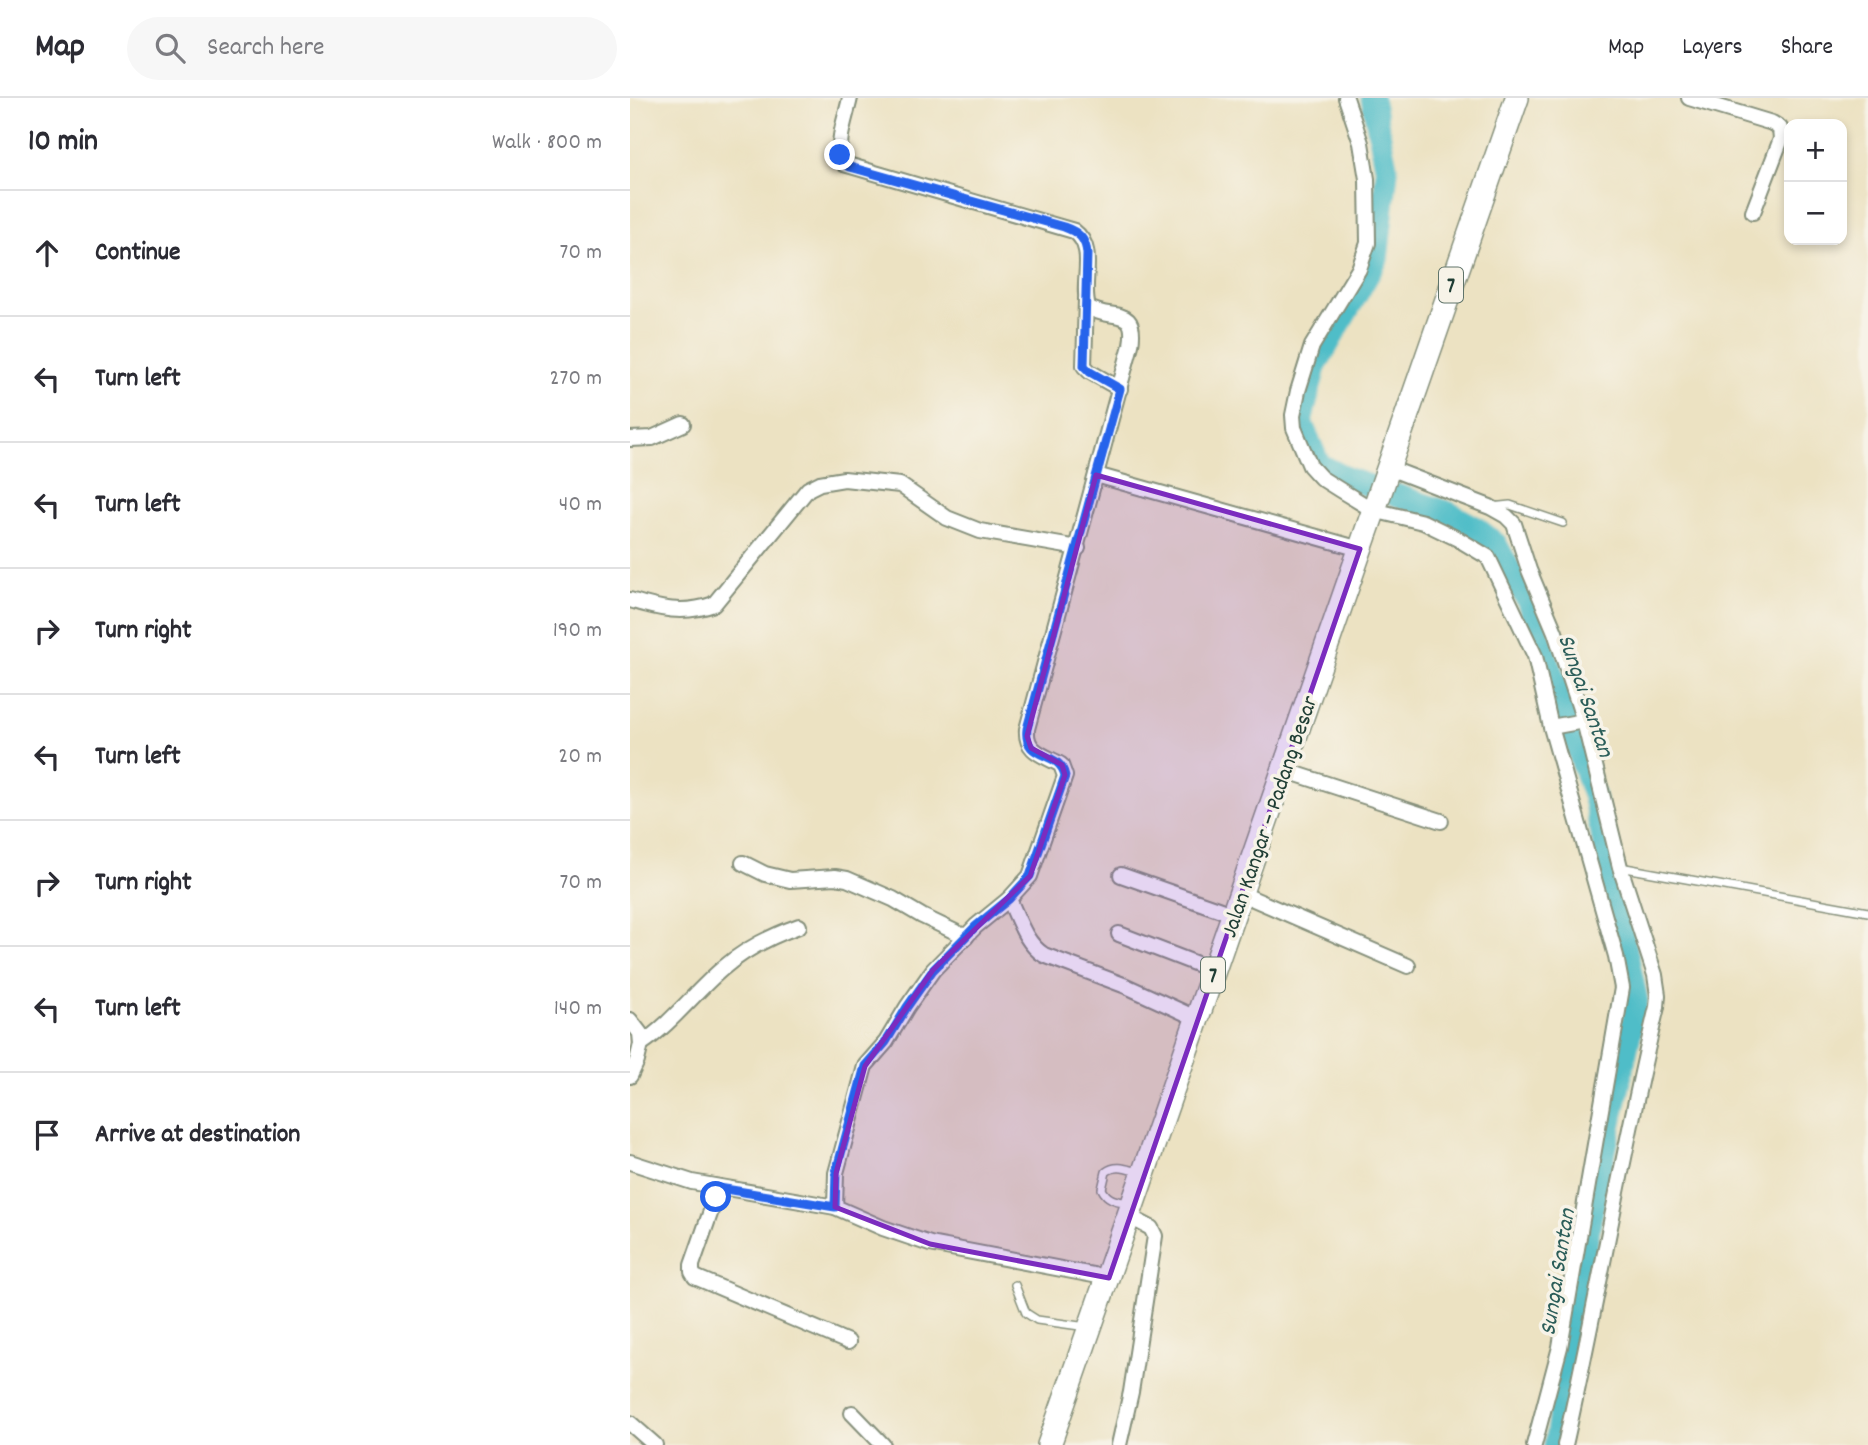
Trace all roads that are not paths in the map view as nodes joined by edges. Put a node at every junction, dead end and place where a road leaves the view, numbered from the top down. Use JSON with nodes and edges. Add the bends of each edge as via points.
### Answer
{"nodes":[{"id":1,"x":850,"y":98,"type":"edge"},
{"id":2,"x":1346,"y":98,"type":"edge"},
{"id":3,"x":1517,"y":98,"type":"edge"},
{"id":4,"x":1689,"y":98,"type":"edge"},
{"id":5,"x":1753,"y":212,"type":"dead end"},
{"id":6,"x":1086,"y":299,"type":"junction"},
{"id":7,"x":1120,"y":389,"type":"junction"},
{"id":8,"x":683,"y":424,"type":"dead end"},
{"id":9,"x":630,"y":439,"type":"edge"},
{"id":10,"x":1388,"y":471,"type":"junction"},
{"id":11,"x":1096,"y":475,"type":"junction"},
{"id":12,"x":1374,"y":507,"type":"junction"},
{"id":13,"x":1490,"y":507,"type":"junction"},
{"id":14,"x":1563,"y":523,"type":"dead end"},
{"id":15,"x":1078,"y":548,"type":"junction"},
{"id":16,"x":1360,"y":549,"type":"junction"},
{"id":17,"x":630,"y":600,"type":"edge"},
{"id":18,"x":1580,"y":721,"type":"junction"},
{"id":19,"x":1556,"y":725,"type":"junction"},
{"id":20,"x":1284,"y":769,"type":"junction"},
{"id":21,"x":1441,"y":821,"type":"dead end"},
{"id":22,"x":743,"y":863,"type":"dead end"},
{"id":23,"x":1620,"y":867,"type":"junction"},
{"id":24,"x":1121,"y":875,"type":"dead end"},
{"id":25,"x":1009,"y":899,"type":"junction"},
{"id":26,"x":1238,"y":904,"type":"junction"},
{"id":27,"x":1868,"y":912,"type":"edge"},
{"id":28,"x":799,"y":926,"type":"dead end"},
{"id":29,"x":1119,"y":934,"type":"dead end"},
{"id":30,"x":966,"y":937,"type":"junction"},
{"id":31,"x":1408,"y":966,"type":"dead end"},
{"id":32,"x":1215,"y":971,"type":"junction"},
{"id":33,"x":1198,"y":1019,"type":"junction"},
{"id":34,"x":630,"y":1020,"type":"edge"},
{"id":35,"x":641,"y":1044,"type":"junction"},
{"id":36,"x":630,"y":1076,"type":"edge"},
{"id":37,"x":630,"y":1162,"type":"edge"},
{"id":38,"x":1144,"y":1174,"type":"junction"},
{"id":39,"x":719,"y":1188,"type":"junction"},
{"id":40,"x":835,"y":1207,"type":"junction"},
{"id":41,"x":1132,"y":1211,"type":"junction"},
{"id":42,"x":1109,"y":1278,"type":"junction"},
{"id":43,"x":1015,"y":1285,"type":"dead end"},
{"id":44,"x":1091,"y":1327,"type":"junction"},
{"id":45,"x":848,"y":1342,"type":"dead end"},
{"id":46,"x":852,"y":1413,"type":"dead end"},
{"id":47,"x":630,"y":1423,"type":"edge"},
{"id":48,"x":655,"y":1445,"type":"edge"},
{"id":49,"x":883,"y":1445,"type":"edge"},
{"id":50,"x":1049,"y":1445,"type":"edge"},
{"id":51,"x":1119,"y":1445,"type":"edge"},
{"id":52,"x":1534,"y":1445,"type":"edge"},
{"id":53,"x":1565,"y":1445,"type":"edge"}],
"edges":[{"from":1,"to":6,"type":"street","via":[[841,143],[844,164],[1074,231],[1087,248]]},
{"from":2,"to":12,"type":"street","via":[[1367,179],[1368,243],[1359,269],[1312,346],[1293,415],[1310,466],[1321,478]]},
{"from":3,"to":10,"type":"highway","number":"7"},
{"from":4,"to":5,"type":"street","via":[[1780,128],[1781,139]]},
{"from":6,"to":7,"type":"street","via":[[1084,366]]},
{"from":6,"to":7,"type":"street","via":[[1092,310],[1123,316],[1133,328]]},
{"from":7,"to":11,"type":"street"},
{"from":8,"to":9,"type":"street","via":[[652,438]]},
{"from":10,"to":12,"type":"highway","number":"7"},
{"from":10,"to":13,"type":"street"},
{"from":11,"to":15,"type":"street"},
{"from":11,"to":16,"type":"street"},
{"from":12,"to":16,"type":"highway","name":"Jalan Kangar – Padang Besar","number":"7"},
{"from":12,"to":19,"type":"street","via":[[1423,522],[1488,557],[1535,656]]},
{"from":13,"to":14,"type":"lane","via":[[1510,505]]},
{"from":13,"to":18,"type":"street","via":[[1514,524],[1555,632]]},
{"from":15,"to":17,"type":"street","via":[[988,534],[947,518],[900,485],[844,480],[808,489],[714,604],[669,611]]},
{"from":15,"to":25,"type":"street","via":[[1027,737],[1031,748],[1061,765],[1065,776],[1030,876]]},
{"from":16,"to":20,"type":"highway","name":"Jalan Kangar – Padang Besar","number":"7"},
{"from":18,"to":19,"type":"street"},
{"from":18,"to":23,"type":"street"},
{"from":19,"to":52,"type":"street","via":[[1622,988],[1560,1347]]},
{"from":20,"to":21,"type":"street"},
{"from":20,"to":26,"type":"highway","name":"Jalan Kangar – Padang Besar","number":"7"},
{"from":22,"to":30,"type":"street","via":[[790,880],[846,879]]},
{"from":23,"to":27,"type":"lane"},
{"from":23,"to":53,"type":"street","via":[[1658,995]]},
{"from":24,"to":26,"type":"street"},
{"from":25,"to":30,"type":"street"},
{"from":25,"to":33,"type":"street","via":[[1036,951]]},
{"from":26,"to":31,"type":"street"},
{"from":26,"to":32,"type":"highway","name":"Jalan Kangar – Padang Besar","number":"7"},
{"from":28,"to":35,"type":"street","via":[[769,937],[722,968],[659,1032]]},
{"from":29,"to":32,"type":"street"},
{"from":30,"to":40,"type":"street","via":[[933,970],[865,1066],[836,1172]]},
{"from":32,"to":33,"type":"highway","name":"Jalan Kangar – Padang Besar","number":"7"},
{"from":33,"to":38,"type":"highway","name":"Jalan Kangar – Padang Besar","number":"7"},
{"from":34,"to":35,"type":"street","via":[[640,1033]]},
{"from":35,"to":36,"type":"street"},
{"from":37,"to":39,"type":"street"},
{"from":38,"to":41,"type":"highway","name":"Jalan Kangar – Padang Besar","number":"7"},
{"from":38,"to":41,"type":"lane","via":[[1119,1167],[1106,1172],[1105,1195]]},
{"from":39,"to":40,"type":"street"},
{"from":39,"to":45,"type":"street","via":[[692,1265],[695,1277]]},
{"from":40,"to":42,"type":"street","via":[[930,1244]]},
{"from":41,"to":42,"type":"highway","name":"Jalan Kangar – Padang Besar","number":"7"},
{"from":41,"to":51,"type":"street","via":[[1155,1236]]},
{"from":42,"to":44,"type":"highway","name":"Jalan Kangar – Padang Besar","number":"7"},
{"from":43,"to":44,"type":"lane","via":[[1026,1313],[1037,1320]]},
{"from":44,"to":50,"type":"highway","name":"Jalan Kangar – Padang Besar","number":"7"},
{"from":46,"to":49,"type":"street"},
{"from":47,"to":48,"type":"street"}]}
